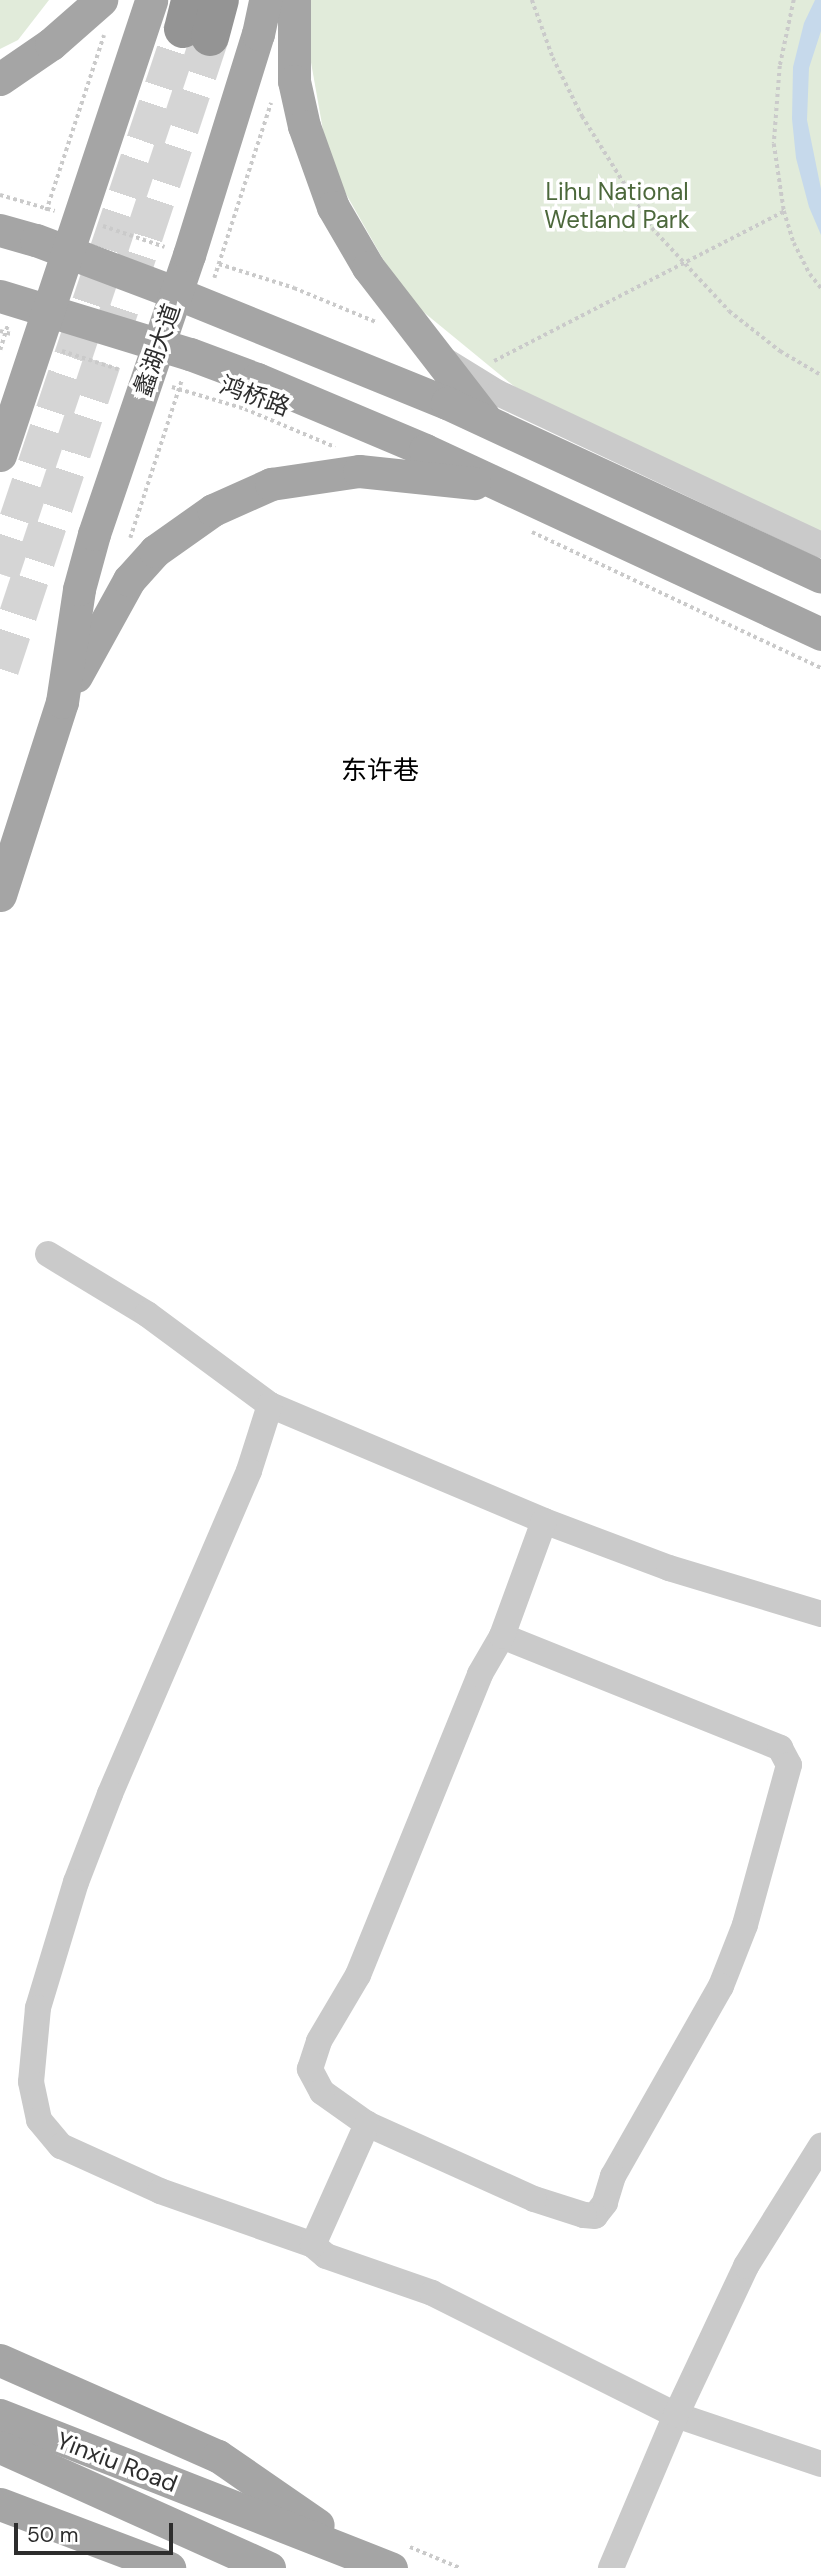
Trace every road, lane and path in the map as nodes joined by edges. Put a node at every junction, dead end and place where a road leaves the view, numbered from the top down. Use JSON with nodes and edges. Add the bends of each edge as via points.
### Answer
{"nodes":[{"id":1,"x":151,"y":0,"type":"edge"},
{"id":2,"x":220,"y":0,"type":"edge"},
{"id":3,"x":265,"y":0,"type":"edge"},
{"id":4,"x":294,"y":0,"type":"edge"},
{"id":5,"x":532,"y":0,"type":"edge"},
{"id":6,"x":794,"y":0,"type":"edge"},
{"id":7,"x":104,"y":13,"type":"edge"},
{"id":8,"x":195,"y":22,"type":"tunnel mouth"},
{"id":9,"x":0,"y":79,"type":"edge"},
{"id":10,"x":784,"y":211,"type":"junction"},
{"id":11,"x":0,"y":230,"type":"edge"},
{"id":12,"x":134,"y":237,"type":"dead end"},
{"id":13,"x":36,"y":240,"type":"junction"},
{"id":14,"x":69,"y":253,"type":"junction"},
{"id":15,"x":189,"y":255,"type":"junction"},
{"id":16,"x":683,"y":263,"type":"junction"},
{"id":17,"x":821,"y":288,"type":"edge"},
{"id":18,"x":176,"y":293,"type":"junction"},
{"id":19,"x":8,"y":299,"type":"edge"},
{"id":20,"x":49,"y":311,"type":"junction"},
{"id":21,"x":379,"y":323,"type":"dead end"},
{"id":22,"x":159,"y":345,"type":"junction"},
{"id":23,"x":0,"y":350,"type":"edge"},
{"id":24,"x":433,"y":353,"type":"junction"},
{"id":25,"x":93,"y":361,"type":"dead end"},
{"id":26,"x":468,"y":374,"type":"junction"},
{"id":27,"x":821,"y":375,"type":"edge"},
{"id":28,"x":147,"y":379,"type":"junction"},
{"id":29,"x":487,"y":422,"type":"junction"},
{"id":30,"x":341,"y":449,"type":"dead end"},
{"id":31,"x":0,"y":455,"type":"edge"},
{"id":32,"x":505,"y":487,"type":"junction"},
{"id":33,"x":526,"y":529,"type":"dead end"},
{"id":34,"x":821,"y":545,"type":"edge"},
{"id":35,"x":821,"y":577,"type":"edge"},
{"id":36,"x":821,"y":634,"type":"edge"},
{"id":37,"x":821,"y":668,"type":"edge"},
{"id":38,"x":62,"y":702,"type":"junction"},
{"id":39,"x":0,"y":895,"type":"edge"},
{"id":40,"x":48,"y":1254,"type":"dead end"},
{"id":41,"x":270,"y":1405,"type":"junction"},
{"id":42,"x":544,"y":1521,"type":"junction"},
{"id":43,"x":821,"y":1614,"type":"edge"},
{"id":44,"x":502,"y":1636,"type":"junction"},
{"id":45,"x":367,"y":2124,"type":"junction"},
{"id":46,"x":821,"y":2146,"type":"edge"},
{"id":47,"x":313,"y":2245,"type":"junction"},
{"id":48,"x":0,"y":2360,"type":"edge"},
{"id":49,"x":0,"y":2415,"type":"edge"},
{"id":50,"x":676,"y":2415,"type":"junction"},
{"id":51,"x":0,"y":2447,"type":"edge"},
{"id":52,"x":821,"y":2464,"type":"edge"},
{"id":53,"x":0,"y":2504,"type":"edge"},
{"id":54,"x":377,"y":2562,"type":"edge"},
{"id":55,"x":169,"y":2568,"type":"edge"},
{"id":56,"x":269,"y":2568,"type":"edge"},
{"id":57,"x":611,"y":2568,"type":"edge"}],
"edges":[{"from":1,"to":14,"type":"main road"},
{"from":2,"to":8,"type":"highway"},
{"from":3,"to":15,"type":"main road","name":"蠡湖大道"},
{"from":4,"to":24,"type":"main road","via":[[295,81],[304,126],[333,207],[368,267]]},
{"from":5,"to":16,"type":"path","via":[[553,58],[588,128],[652,228]]},
{"from":6,"to":10,"type":"path","via":[[780,66],[775,144]]},
{"from":7,"to":9,"type":"main road"},
{"from":7,"to":13,"type":"path"},
{"from":10,"to":16,"type":"path"},
{"from":10,"to":17,"type":"path","via":[[794,243]]},
{"from":11,"to":13,"type":"main road"},
{"from":12,"to":15,"type":"path"},
{"from":13,"to":14,"type":"main road"},
{"from":14,"to":18,"type":"main road"},
{"from":14,"to":20,"type":"main road"},
{"from":15,"to":18,"type":"main road","name":"蠡湖大道"},
{"from":15,"to":21,"type":"path","via":[[294,288]]},
{"from":16,"to":26,"type":"path"},
{"from":16,"to":27,"type":"path","via":[[729,311],[780,351]]},
{"from":18,"to":22,"type":"main road","name":"蠡湖大道"},
{"from":18,"to":29,"type":"main road"},
{"from":19,"to":20,"type":"main road"},
{"from":19,"to":23,"type":"path"},
{"from":20,"to":22,"type":"main road"},
{"from":20,"to":31,"type":"main road"},
{"from":22,"to":28,"type":"main road","name":"蠡湖大道"},
{"from":22,"to":32,"type":"main road","via":[[257,379]]},
{"from":24,"to":26,"type":"street"},
{"from":24,"to":29,"type":"main road"},
{"from":25,"to":28,"type":"path","name":"鸿桥路"},
{"from":26,"to":34,"type":"street","via":[[498,393]]},
{"from":28,"to":30,"type":"path","name":"鸿桥路","via":[[245,409]]},
{"from":28,"to":38,"type":"main road","name":"蠡湖大道","via":[[79,589]]},
{"from":29,"to":35,"type":"main road"},
{"from":32,"to":36,"type":"main road"},
{"from":32,"to":38,"type":"main road","via":[[359,471],[271,484],[213,510],[155,551],[129,580]]},
{"from":33,"to":37,"type":"path"},
{"from":38,"to":39,"type":"main road"},
{"from":40,"to":41,"type":"street","via":[[147,1314]]},
{"from":41,"to":42,"type":"street"},
{"from":41,"to":47,"type":"street","via":[[249,1471],[76,1882],[38,2008],[31,2082],[39,2120],[61,2146],[160,2191]]},
{"from":42,"to":43,"type":"street","via":[[669,1568]]},
{"from":42,"to":44,"type":"street"},
{"from":44,"to":45,"type":"street","via":[[480,1674],[358,1975],[319,2041],[310,2069],[322,2092]]},
{"from":44,"to":45,"type":"street","via":[[780,1748],[789,1765],[787,1776],[745,1925],[721,1986],[595,2216],[534,2199]]},
{"from":45,"to":47,"type":"street"},
{"from":46,"to":50,"type":"street","via":[[746,2266]]},
{"from":47,"to":50,"type":"street","via":[[326,2256],[432,2293]]},
{"from":48,"to":54,"type":"main road","via":[[218,2456]]},
{"from":49,"to":54,"type":"main road","name":"Yinxiu Road"},
{"from":50,"to":52,"type":"street"},
{"from":50,"to":57,"type":"street"},
{"from":51,"to":56,"type":"main road","name":"Yinxiu Road"},
{"from":53,"to":55,"type":"main road"}]}
